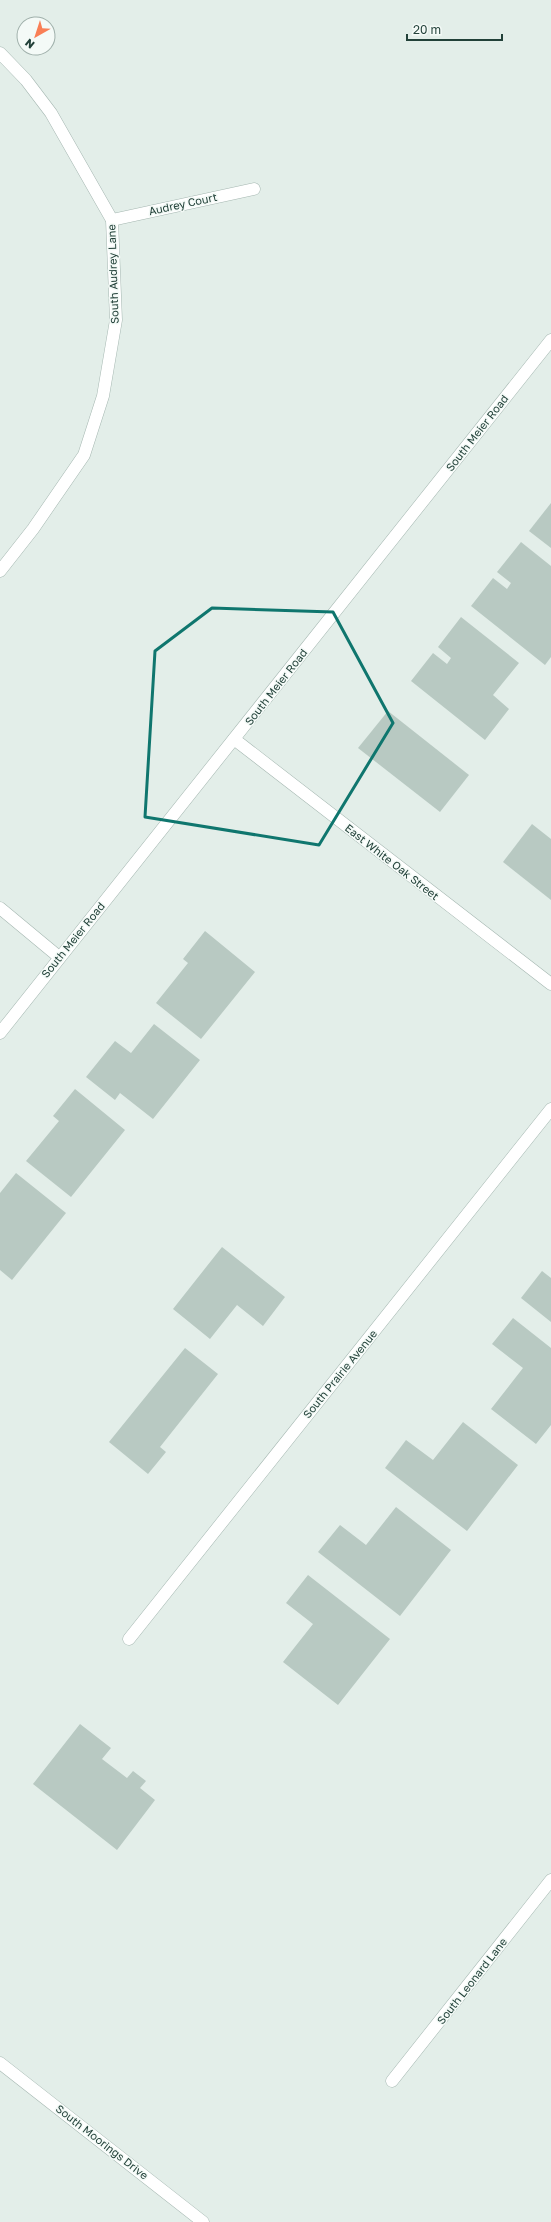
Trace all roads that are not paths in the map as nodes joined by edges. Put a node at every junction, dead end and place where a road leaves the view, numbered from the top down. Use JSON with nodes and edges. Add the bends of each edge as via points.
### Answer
{"nodes":[{"id":1,"x":0,"y":52,"type":"edge"},
{"id":2,"x":254,"y":189,"type":"dead end"},
{"id":3,"x":112,"y":220,"type":"junction"},
{"id":4,"x":551,"y":340,"type":"edge"},
{"id":5,"x":0,"y":571,"type":"edge"},
{"id":6,"x":234,"y":739,"type":"junction"},
{"id":7,"x":0,"y":908,"type":"edge"},
{"id":8,"x":59,"y":957,"type":"junction"},
{"id":9,"x":551,"y":984,"type":"edge"},
{"id":10,"x":0,"y":1033,"type":"edge"},
{"id":11,"x":551,"y":1109,"type":"edge"},
{"id":12,"x":129,"y":1639,"type":"dead end"},
{"id":13,"x":551,"y":1880,"type":"edge"},
{"id":14,"x":0,"y":2063,"type":"edge"},
{"id":15,"x":392,"y":2081,"type":"dead end"},
{"id":16,"x":203,"y":2222,"type":"edge"}],
"edges":[{"from":1,"to":3,"type":"street","name":"South Audrey Lane","via":[[51,113]]},
{"from":2,"to":3,"type":"street","name":"Audrey Court"},
{"from":3,"to":5,"type":"street","name":"South Audrey Lane","via":[[116,320],[103,396],[84,455],[33,529]]},
{"from":4,"to":6,"type":"street","name":"South Meier Road"},
{"from":6,"to":8,"type":"street","name":"South Meier Road"},
{"from":6,"to":9,"type":"street","name":"East White Oak Street"},
{"from":7,"to":8,"type":"street"},
{"from":8,"to":10,"type":"street","name":"South Meier Road"},
{"from":11,"to":12,"type":"street","name":"South Prairie Avenue"},
{"from":13,"to":15,"type":"street","name":"South Leonard Lane"},
{"from":14,"to":16,"type":"street","name":"South Moorings Drive"}]}
